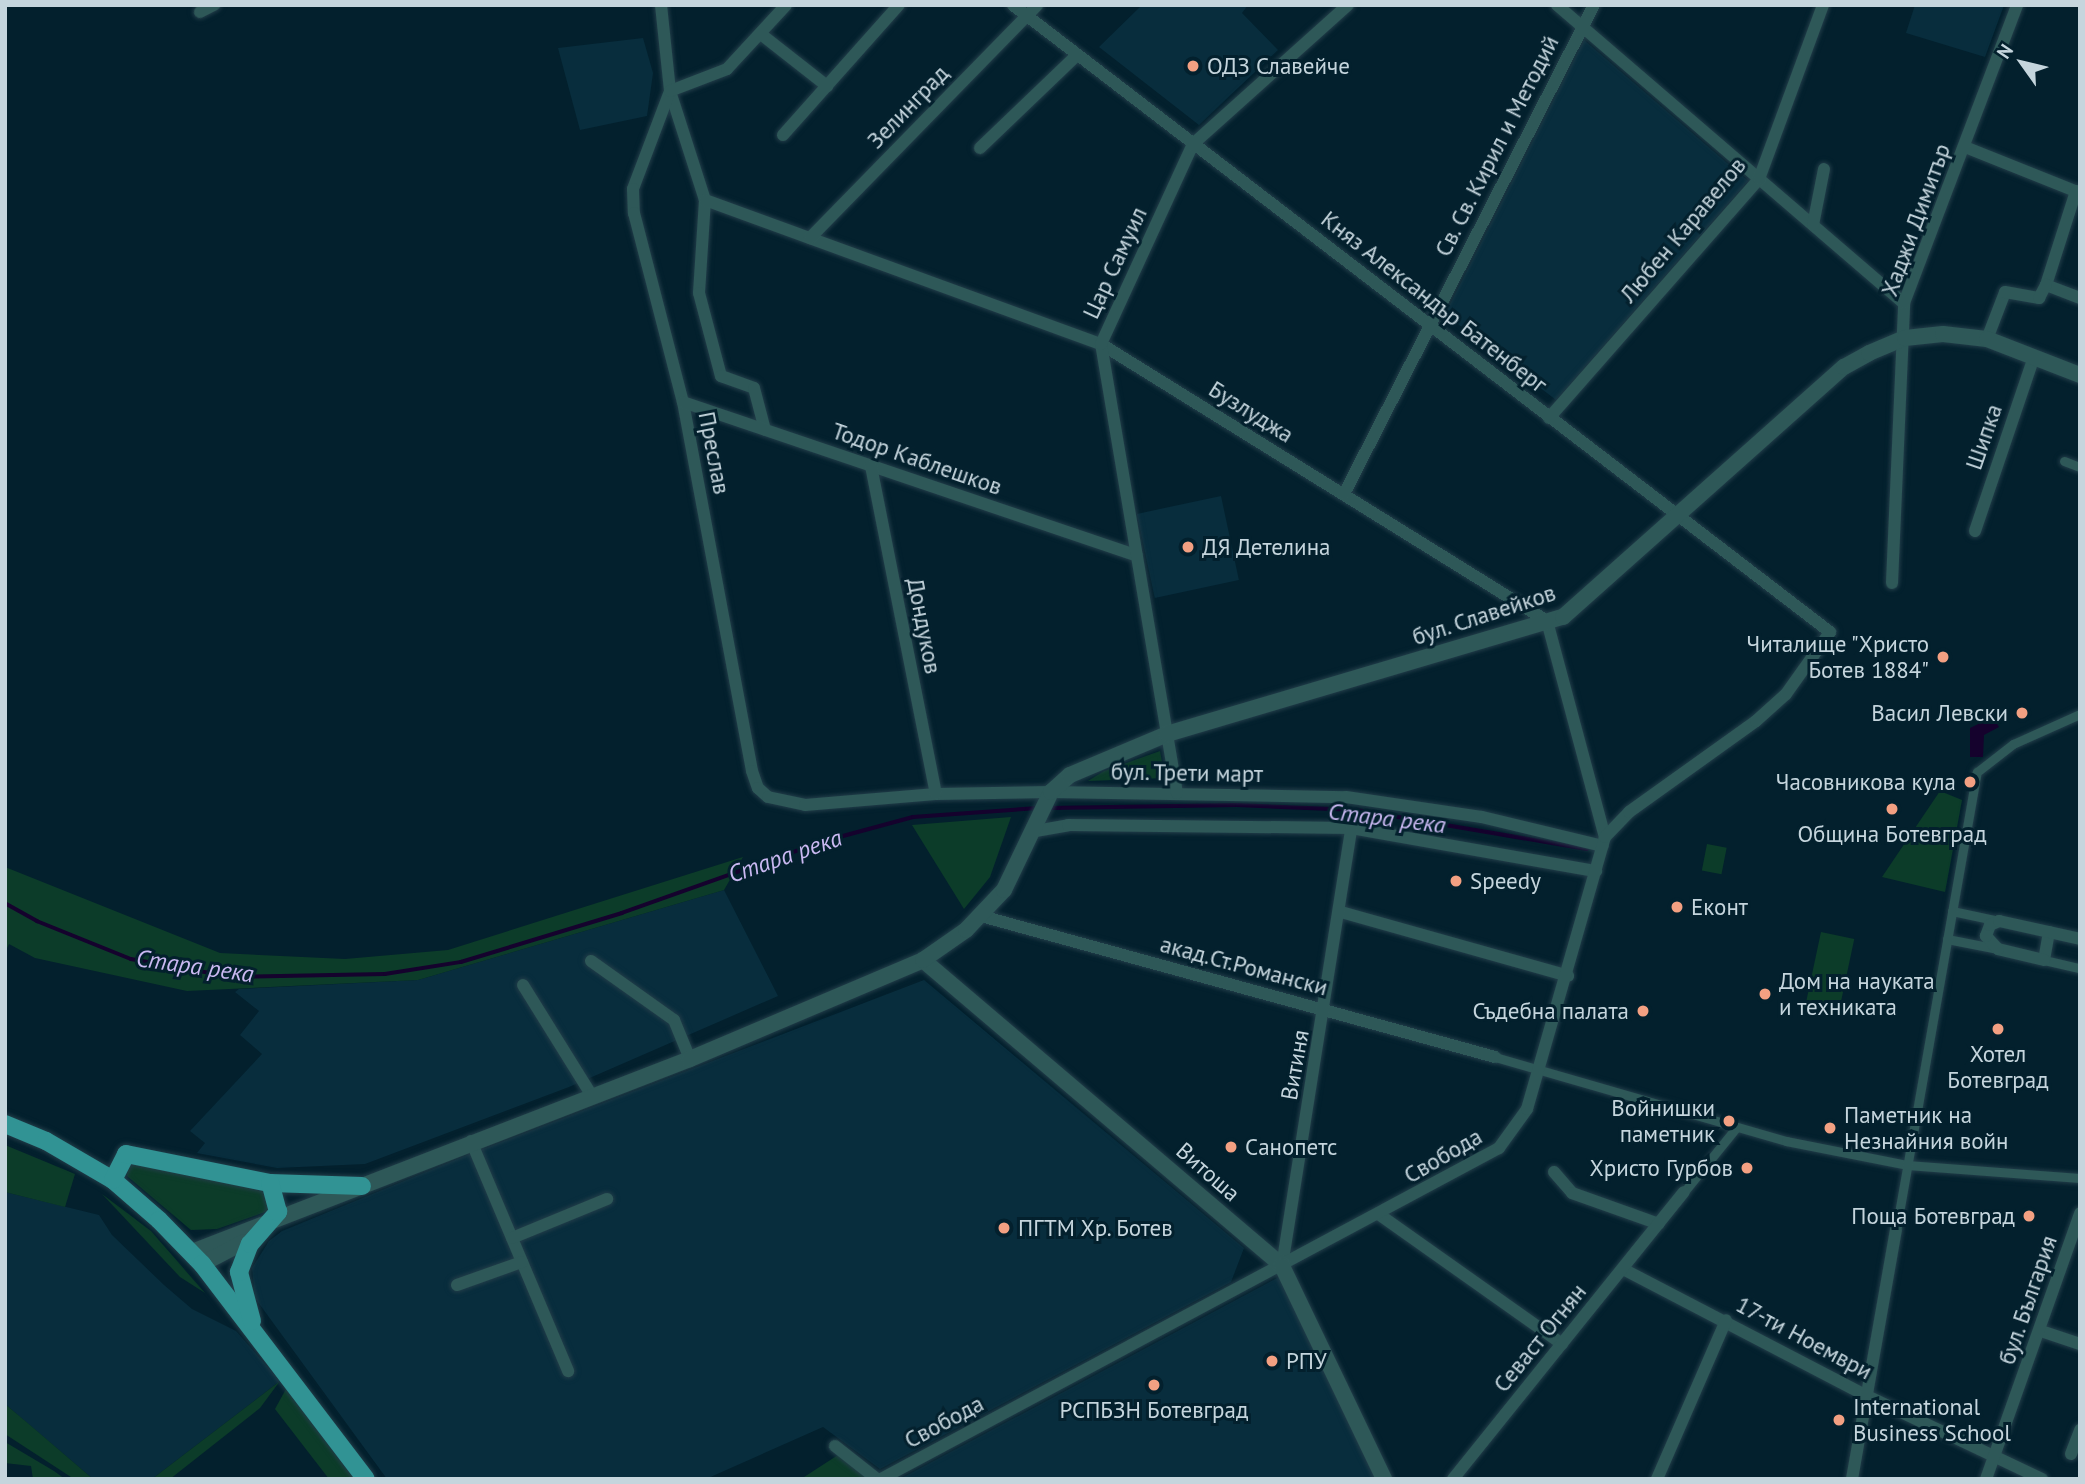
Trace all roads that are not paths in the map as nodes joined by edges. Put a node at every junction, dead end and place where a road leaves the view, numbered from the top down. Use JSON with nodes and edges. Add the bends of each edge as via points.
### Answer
{"nodes":[{"id":1,"x":214,"y":5,"type":"edge"},
{"id":2,"x":661,"y":5,"type":"edge"},
{"id":3,"x":786,"y":5,"type":"edge"},
{"id":4,"x":899,"y":5,"type":"edge"},
{"id":5,"x":1013,"y":5,"type":"edge"},
{"id":6,"x":1037,"y":5,"type":"edge"},
{"id":7,"x":1348,"y":5,"type":"edge"},
{"id":8,"x":1557,"y":5,"type":"edge"},
{"id":9,"x":1594,"y":5,"type":"edge"},
{"id":10,"x":1823,"y":5,"type":"edge"},
{"id":11,"x":2017,"y":5,"type":"edge"},
{"id":12,"x":200,"y":12,"type":"dead end"},
{"id":13,"x":1027,"y":16,"type":"junction"},
{"id":14,"x":1582,"y":27,"type":"junction"},
{"id":15,"x":762,"y":35,"type":"junction"},
{"id":16,"x":1077,"y":55,"type":"junction"},
{"id":17,"x":827,"y":86,"type":"junction"},
{"id":18,"x":670,"y":91,"type":"junction"},
{"id":19,"x":783,"y":135,"type":"dead end"},
{"id":20,"x":1193,"y":144,"type":"junction"},
{"id":21,"x":1965,"y":146,"type":"junction"},
{"id":22,"x":980,"y":148,"type":"dead end"},
{"id":23,"x":1824,"y":169,"type":"dead end"},
{"id":24,"x":1759,"y":178,"type":"junction"},
{"id":25,"x":2078,"y":192,"type":"edge"},
{"id":26,"x":705,"y":200,"type":"junction"},
{"id":27,"x":1813,"y":225,"type":"junction"},
{"id":28,"x":810,"y":238,"type":"junction"},
{"id":29,"x":2046,"y":285,"type":"junction"},
{"id":30,"x":2080,"y":298,"type":"edge"},
{"id":31,"x":1904,"y":303,"type":"junction"},
{"id":32,"x":1431,"y":323,"type":"junction"},
{"id":33,"x":1905,"y":338,"type":"junction"},
{"id":34,"x":1987,"y":338,"type":"junction"},
{"id":35,"x":1101,"y":344,"type":"junction"},
{"id":36,"x":2034,"y":358,"type":"junction"},
{"id":37,"x":2080,"y":375,"type":"edge"},
{"id":38,"x":683,"y":402,"type":"junction"},
{"id":39,"x":1549,"y":418,"type":"junction"},
{"id":40,"x":765,"y":430,"type":"junction"},
{"id":41,"x":2064,"y":461,"type":"dead end"},
{"id":42,"x":871,"y":466,"type":"junction"},
{"id":43,"x":2080,"y":467,"type":"edge"},
{"id":44,"x":1344,"y":494,"type":"junction"},
{"id":45,"x":1678,"y":517,"type":"junction"},
{"id":46,"x":1975,"y":531,"type":"dead end"},
{"id":47,"x":1137,"y":556,"type":"junction"},
{"id":48,"x":1892,"y":583,"type":"dead end"},
{"id":49,"x":1547,"y":621,"type":"junction"},
{"id":50,"x":2080,"y":714,"type":"edge"},
{"id":51,"x":1167,"y":734,"type":"junction"},
{"id":52,"x":1177,"y":793,"type":"junction"},
{"id":53,"x":936,"y":794,"type":"junction"},
{"id":54,"x":768,"y":797,"type":"joint"},
{"id":55,"x":1049,"y":797,"type":"junction"},
{"id":56,"x":1034,"y":825,"type":"junction"},
{"id":57,"x":1351,"y":828,"type":"junction"},
{"id":58,"x":1604,"y":841,"type":"junction"},
{"id":59,"x":1597,"y":871,"type":"junction"},
{"id":60,"x":1952,"y":911,"type":"junction"},
{"id":61,"x":1341,"y":912,"type":"junction"},
{"id":62,"x":981,"y":916,"type":"junction"},
{"id":63,"x":2004,"y":922,"type":"junction"},
{"id":64,"x":2049,"y":932,"type":"junction"},
{"id":65,"x":1947,"y":939,"type":"junction"},
{"id":66,"x":2080,"y":939,"type":"edge"},
{"id":67,"x":1998,"y":949,"type":"junction"},
{"id":68,"x":923,"y":960,"type":"junction"},
{"id":69,"x":2044,"y":960,"type":"junction"},
{"id":70,"x":591,"y":961,"type":"dead end"},
{"id":71,"x":2080,"y":968,"type":"edge"},
{"id":72,"x":1568,"y":976,"type":"junction"},
{"id":73,"x":523,"y":985,"type":"dead end"},
{"id":74,"x":1325,"y":1010,"type":"junction"},
{"id":75,"x":1495,"y":1057,"type":"joint"},
{"id":76,"x":690,"y":1059,"type":"junction"},
{"id":77,"x":1539,"y":1070,"type":"junction"},
{"id":78,"x":592,"y":1096,"type":"junction"},
{"id":79,"x":5,"y":1124,"type":"edge"},
{"id":80,"x":1735,"y":1129,"type":"junction"},
{"id":81,"x":471,"y":1142,"type":"junction"},
{"id":82,"x":1907,"y":1166,"type":"junction"},
{"id":83,"x":1554,"y":1172,"type":"dead end"},
{"id":84,"x":2080,"y":1178,"type":"edge"},
{"id":85,"x":113,"y":1180,"type":"junction"},
{"id":86,"x":270,"y":1183,"type":"junction"},
{"id":87,"x":362,"y":1186,"type":"junction"},
{"id":88,"x":1684,"y":1192,"type":"joint"},
{"id":89,"x":607,"y":1199,"type":"dead end"},
{"id":90,"x":2080,"y":1213,"type":"edge"},
{"id":91,"x":1380,"y":1215,"type":"junction"},
{"id":92,"x":1659,"y":1224,"type":"junction"},
{"id":93,"x":267,"y":1227,"type":"junction"},
{"id":94,"x":1896,"y":1230,"type":"joint"},
{"id":95,"x":512,"y":1238,"type":"junction"},
{"id":96,"x":197,"y":1258,"type":"junction"},
{"id":97,"x":522,"y":1262,"type":"junction"},
{"id":98,"x":1282,"y":1266,"type":"junction"},
{"id":99,"x":1622,"y":1269,"type":"junction"},
{"id":100,"x":457,"y":1285,"type":"dead end"},
{"id":101,"x":1726,"y":1320,"type":"junction"},
{"id":102,"x":2041,"y":1331,"type":"junction"},
{"id":103,"x":259,"y":1341,"type":"junction"},
{"id":104,"x":2080,"y":1344,"type":"edge"},
{"id":105,"x":1562,"y":1345,"type":"junction"},
{"id":106,"x":568,"y":1371,"type":"dead end"},
{"id":107,"x":1865,"y":1395,"type":"junction"},
{"id":108,"x":2080,"y":1430,"type":"edge"},
{"id":109,"x":835,"y":1446,"type":"dead end"},
{"id":110,"x":2071,"y":1454,"type":"dead end"},
{"id":111,"x":1994,"y":1456,"type":"junction"},
{"id":112,"x":366,"y":1479,"type":"edge"},
{"id":113,"x":879,"y":1479,"type":"edge"},
{"id":114,"x":1384,"y":1479,"type":"edge"},
{"id":115,"x":1453,"y":1479,"type":"edge"},
{"id":116,"x":1657,"y":1479,"type":"edge"},
{"id":117,"x":1852,"y":1479,"type":"edge"},
{"id":118,"x":1986,"y":1479,"type":"edge"},
{"id":119,"x":2042,"y":1479,"type":"edge"}],
"edges":[{"from":1,"to":12,"type":"street"},
{"from":2,"to":18,"type":"street"},
{"from":3,"to":15,"type":"street"},
{"from":4,"to":17,"type":"street"},
{"from":5,"to":13,"type":"street","name":"Княз Александър Батенберг"},
{"from":6,"to":13,"type":"street","name":"Зелинград"},
{"from":7,"to":20,"type":"street","name":"Цар Самуил"},
{"from":8,"to":14,"type":"street"},
{"from":9,"to":14,"type":"street","name":"Св. Св. Кирил и Методий"},
{"from":10,"to":24,"type":"street","name":"Любен Каравелов"},
{"from":11,"to":21,"type":"street","name":"Хаджи Димитър"},
{"from":13,"to":16,"type":"street","name":"Княз Александър Батенберг"},
{"from":13,"to":28,"type":"street","name":"Зелинград"},
{"from":14,"to":24,"type":"street"},
{"from":14,"to":32,"type":"street","name":"Св. Св. Кирил и Методий"},
{"from":15,"to":17,"type":"street"},
{"from":15,"to":18,"type":"street","via":[[727,69]]},
{"from":16,"to":20,"type":"street","name":"Княз Александър Батенберг"},
{"from":16,"to":22,"type":"street"},
{"from":17,"to":19,"type":"street"},
{"from":18,"to":26,"type":"street"},
{"from":18,"to":38,"type":"street","name":"Преслав","via":[[633,189],[634,213]]},
{"from":20,"to":32,"type":"street","name":"Княз Александър Батенберг"},
{"from":20,"to":35,"type":"street","name":"Цар Самуил"},
{"from":21,"to":25,"type":"street"},
{"from":21,"to":31,"type":"street","name":"Хаджи Димитър"},
{"from":23,"to":27,"type":"street"},
{"from":24,"to":27,"type":"street"},
{"from":24,"to":39,"type":"street","name":"Любен Каравелов"},
{"from":25,"to":29,"type":"street"},
{"from":26,"to":28,"type":"street","name":"Бузлуджа"},
{"from":26,"to":40,"type":"street","name":"Преслав","via":[[699,293],[721,376],[754,388]]},
{"from":27,"to":31,"type":"street"},
{"from":28,"to":35,"type":"street","name":"Бузлуджа"},
{"from":29,"to":30,"type":"street"},
{"from":29,"to":34,"type":"street","via":[[2039,298],[2005,292]]},
{"from":31,"to":33,"type":"street","name":"Хаджи Димитър"},
{"from":32,"to":39,"type":"street","name":"Княз Александър Батенберг"},
{"from":32,"to":44,"type":"street","name":"Св. Св. Кирил и Методий"},
{"from":33,"to":34,"type":"street","name":"бул. Славейков","via":[[1943,334]]},
{"from":33,"to":45,"type":"street","name":"бул. Славейков","via":[[1844,367]]},
{"from":33,"to":48,"type":"street","name":"Хаджи Димитър"},
{"from":34,"to":36,"type":"street"},
{"from":35,"to":44,"type":"street","name":"Бузлуджа"},
{"from":35,"to":47,"type":"street","name":"Цар Самуил"},
{"from":36,"to":37,"type":"street"},
{"from":36,"to":46,"type":"street","name":"Шипка"},
{"from":38,"to":40,"type":"street","name":"Тодор Каблешков"},
{"from":38,"to":54,"type":"street","name":"Преслав","via":[[752,771],[758,788]]},
{"from":39,"to":45,"type":"street","name":"Княз Александър Батенберг"},
{"from":40,"to":42,"type":"street","name":"Тодор Каблешков"},
{"from":41,"to":43,"type":"street"},
{"from":42,"to":47,"type":"street","name":"Тодор Каблешков"},
{"from":42,"to":53,"type":"street","name":"Дондуков"},
{"from":44,"to":49,"type":"street","name":"Бузлуджа"},
{"from":45,"to":49,"type":"street","name":"бул. Славейков","via":[[1578,607]]},
{"from":45,"to":58,"type":"street","name":"Княз Александър Батенберг","via":[[1830,632],[1786,694],[1756,721],[1629,812]]},
{"from":47,"to":51,"type":"street","name":"Цар Самуил"},
{"from":49,"to":51,"type":"street","name":"бул. Славейков"},
{"from":49,"to":58,"type":"street"},
{"from":50,"to":60,"type":"street","via":[[2013,744],[1977,772]]},
{"from":51,"to":52,"type":"street","name":"Цар Самуил"},
{"from":51,"to":55,"type":"street","name":"бул. Славейков","via":[[1070,775]]},
{"from":52,"to":55,"type":"street","name":"бул. Трети март"},
{"from":52,"to":58,"type":"street","name":"бул. Трети март","via":[[1360,799]]},
{"from":53,"to":54,"type":"street","name":"бул. Трети март","via":[[805,805]]},
{"from":53,"to":55,"type":"street","name":"бул. Трети март"},
{"from":55,"to":56,"type":"street"},
{"from":56,"to":57,"type":"street"},
{"from":56,"to":62,"type":"street","via":[[1004,890]]},
{"from":57,"to":59,"type":"street"},
{"from":57,"to":61,"type":"street","name":"Витиня"},
{"from":58,"to":59,"type":"street","name":"Свобода"},
{"from":59,"to":72,"type":"street","name":"Свобода"},
{"from":60,"to":63,"type":"street"},
{"from":60,"to":65,"type":"street"},
{"from":61,"to":72,"type":"street"},
{"from":61,"to":74,"type":"street","name":"Витиня"},
{"from":62,"to":68,"type":"street"},
{"from":62,"to":74,"type":"street","name":"акад.Ст.Романски"},
{"from":63,"to":64,"type":"street"},
{"from":63,"to":67,"type":"street","via":[[1987,929],[1987,940]]},
{"from":64,"to":66,"type":"street"},
{"from":64,"to":69,"type":"street"},
{"from":65,"to":67,"type":"street"},
{"from":65,"to":82,"type":"street"},
{"from":67,"to":69,"type":"street"},
{"from":68,"to":76,"type":"street"},
{"from":68,"to":98,"type":"street","name":"Витоша"},
{"from":69,"to":71,"type":"street"},
{"from":70,"to":76,"type":"street","via":[[674,1020]]},
{"from":72,"to":77,"type":"street","name":"Свобода"},
{"from":73,"to":78,"type":"street"},
{"from":74,"to":75,"type":"street","name":"акад.Ст.Романски"},
{"from":74,"to":98,"type":"street","name":"Витиня"},
{"from":75,"to":77,"type":"street"},
{"from":76,"to":78,"type":"street"},
{"from":77,"to":80,"type":"street"},
{"from":77,"to":91,"type":"street","name":"Свобода","via":[[1520,1124],[1499,1149]]},
{"from":78,"to":81,"type":"street"},
{"from":79,"to":85,"type":"main road","via":[[47,1141]]},
{"from":80,"to":82,"type":"street"},
{"from":80,"to":88,"type":"street"},
{"from":81,"to":87,"type":"street"},
{"from":81,"to":95,"type":"street"},
{"from":82,"to":84,"type":"street"},
{"from":82,"to":94,"type":"street"},
{"from":83,"to":92,"type":"street","via":[[1572,1194]]},
{"from":85,"to":86,"type":"main road","via":[[126,1154]]},
{"from":85,"to":96,"type":"main road"},
{"from":86,"to":87,"type":"main road"},
{"from":86,"to":93,"type":"main road","via":[[279,1205]]},
{"from":87,"to":93,"type":"street"},
{"from":88,"to":92,"type":"street","name":"Севаст Огнян"},
{"from":89,"to":95,"type":"street"},
{"from":90,"to":102,"type":"street","name":"бул. България"},
{"from":91,"to":98,"type":"street","name":"Свобода"},
{"from":91,"to":105,"type":"street"},
{"from":92,"to":99,"type":"street","name":"Севаст Огнян"},
{"from":93,"to":96,"type":"street"},
{"from":93,"to":103,"type":"main road","via":[[244,1254],[239,1272]]},
{"from":94,"to":107,"type":"street"},
{"from":95,"to":97,"type":"street"},
{"from":96,"to":103,"type":"main road"},
{"from":97,"to":100,"type":"street"},
{"from":97,"to":106,"type":"street"},
{"from":98,"to":113,"type":"street","name":"Свобода"},
{"from":98,"to":114,"type":"street","name":"Витоша"},
{"from":99,"to":101,"type":"street","name":"17-ти Ноември"},
{"from":99,"to":105,"type":"street","name":"Севаст Огнян"},
{"from":101,"to":107,"type":"street","name":"17-ти Ноември"},
{"from":101,"to":116,"type":"street"},
{"from":102,"to":104,"type":"street"},
{"from":102,"to":111,"type":"street","name":"бул. България"},
{"from":103,"to":112,"type":"main road"},
{"from":105,"to":115,"type":"street","name":"Севаст Огнян"},
{"from":107,"to":111,"type":"street","name":"17-ти Ноември"},
{"from":107,"to":117,"type":"street"},
{"from":108,"to":110,"type":"street"},
{"from":109,"to":113,"type":"street"},
{"from":111,"to":118,"type":"street","name":"бул. България"},
{"from":111,"to":119,"type":"street","name":"17-ти Ноември"}]}
